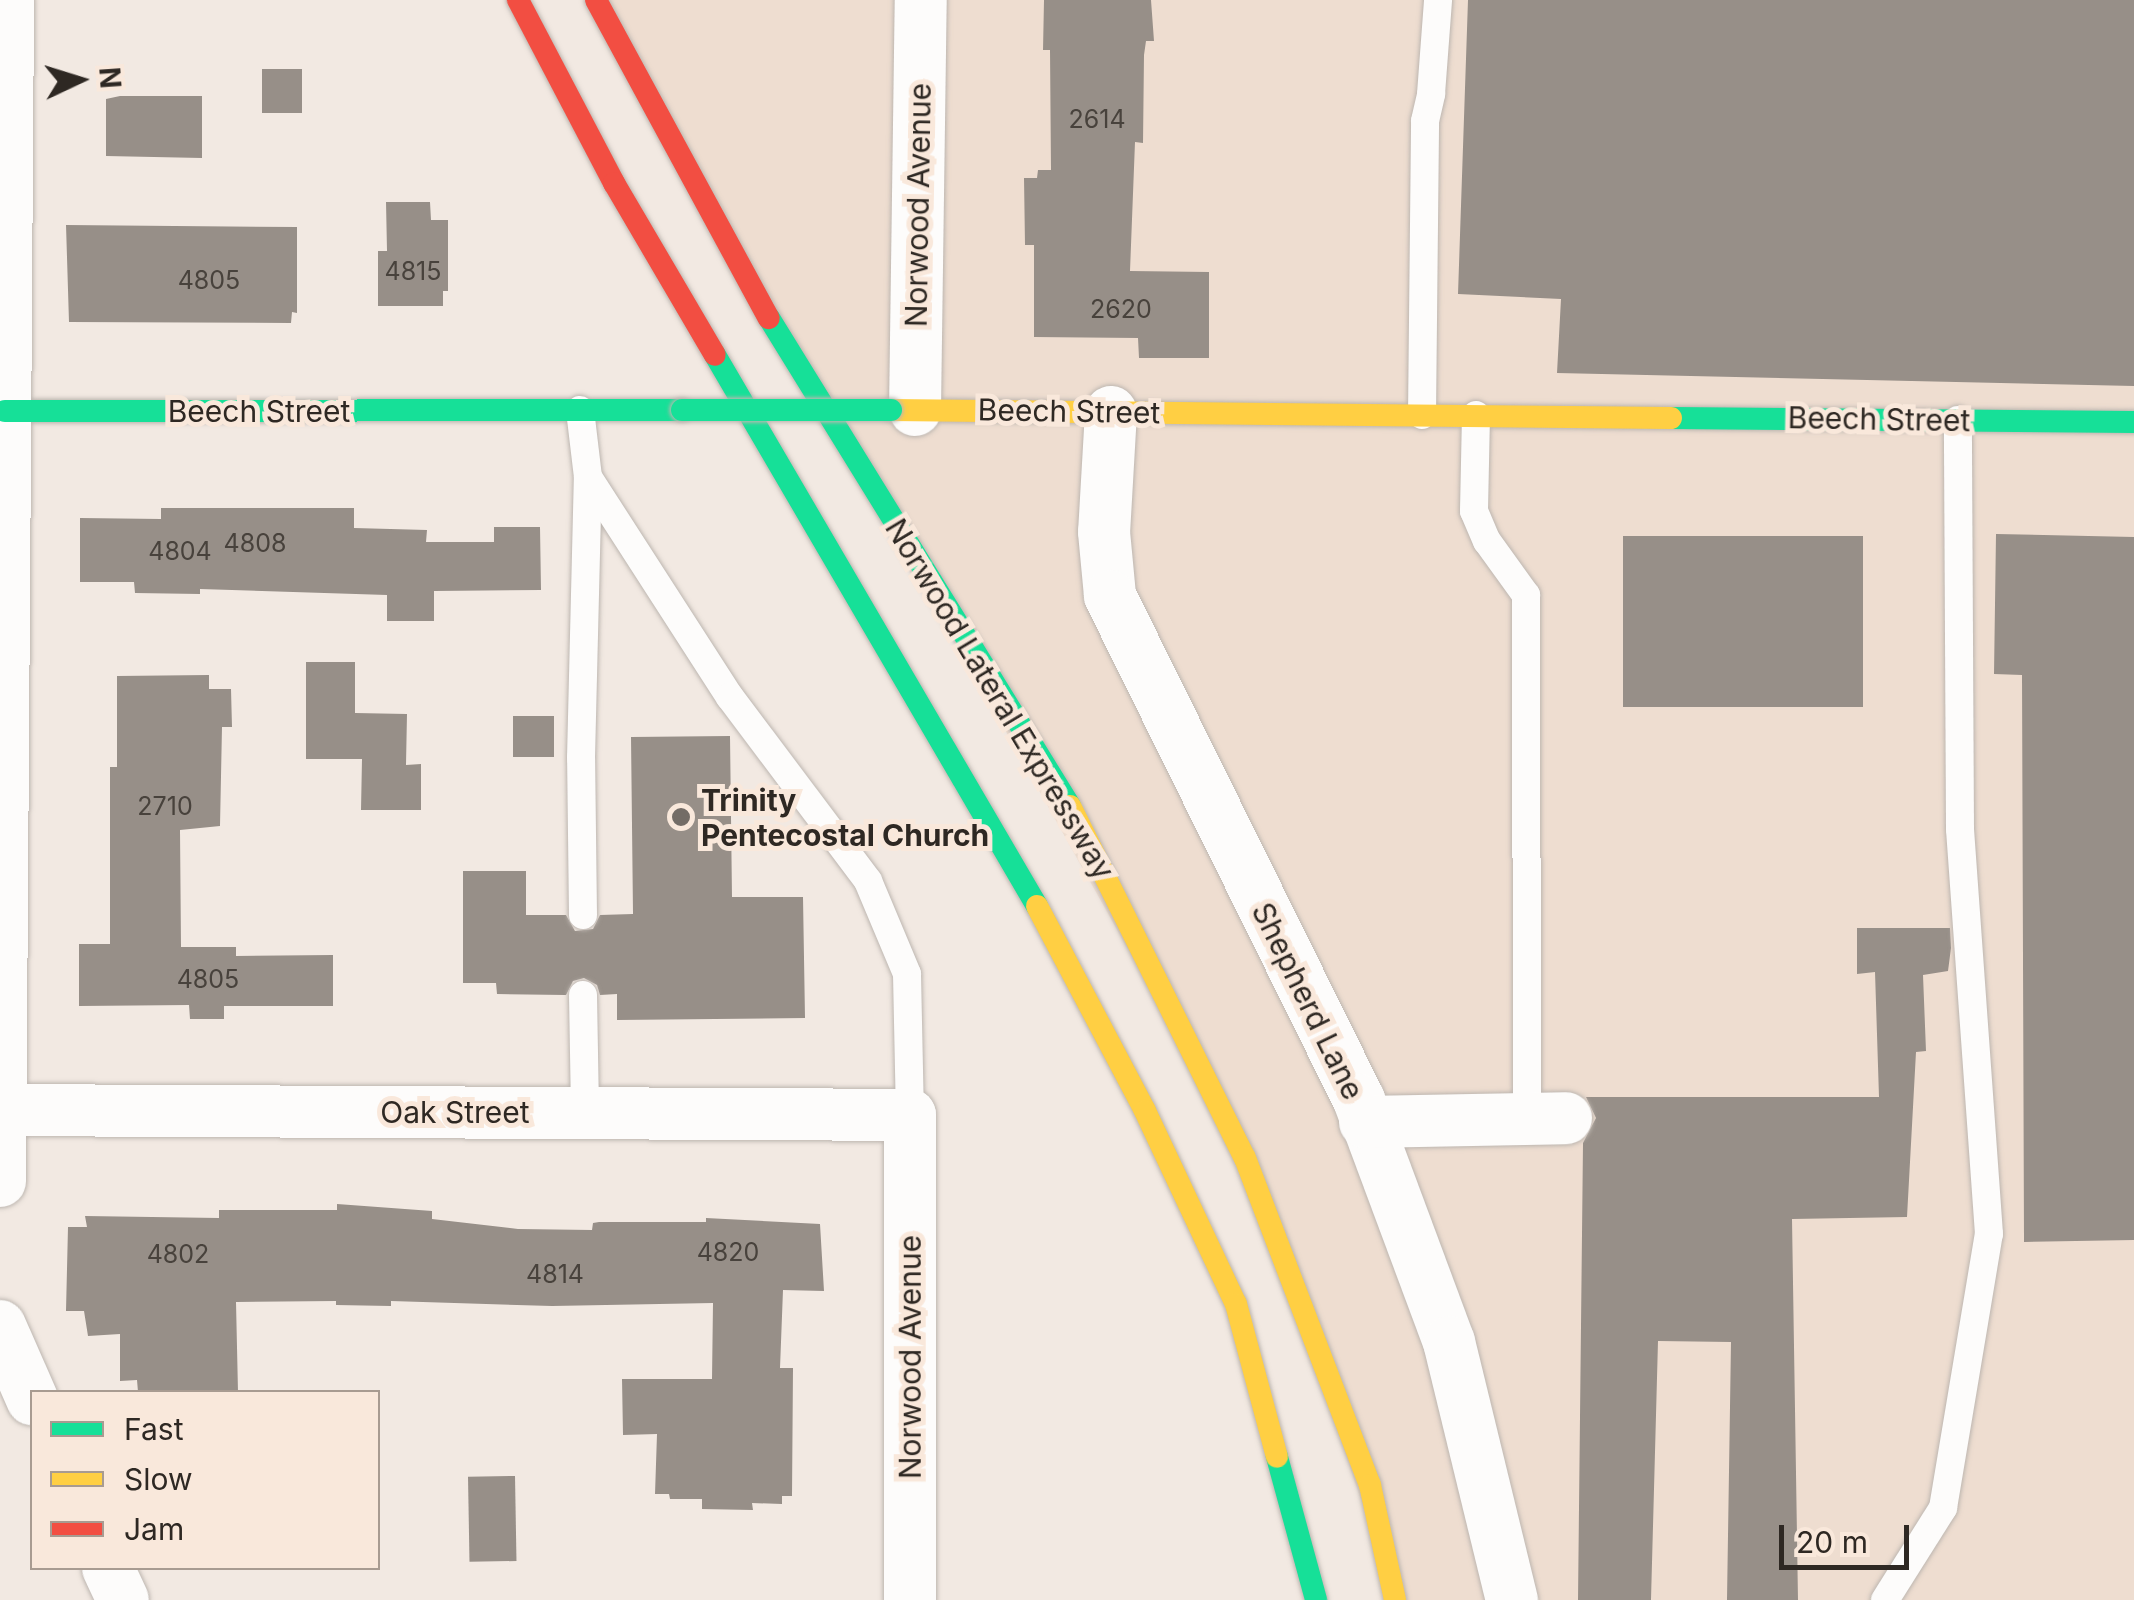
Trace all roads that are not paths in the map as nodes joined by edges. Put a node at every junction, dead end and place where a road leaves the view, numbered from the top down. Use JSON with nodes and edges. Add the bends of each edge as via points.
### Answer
{"nodes":[{"id":1,"x":8,"y":0,"type":"edge"},
{"id":2,"x":518,"y":0,"type":"edge"},
{"id":3,"x":596,"y":0,"type":"edge"},
{"id":4,"x":921,"y":0,"type":"edge"},
{"id":5,"x":1438,"y":0,"type":"edge"},
{"id":6,"x":580,"y":410,"type":"junction"},
{"id":7,"x":903,"y":410,"type":"junction"},
{"id":8,"x":5,"y":411,"type":"junction"},
{"id":9,"x":1111,"y":412,"type":"junction"},
{"id":10,"x":1422,"y":415,"type":"junction"},
{"id":11,"x":1476,"y":415,"type":"junction"},
{"id":12,"x":1958,"y":420,"type":"junction"},
{"id":13,"x":2134,"y":422,"type":"edge"},
{"id":14,"x":588,"y":477,"type":"junction"},
{"id":15,"x":2,"y":528,"type":"edge"},
{"id":16,"x":583,"y":915,"type":"dead end"},
{"id":17,"x":583,"y":995,"type":"dead end"},
{"id":18,"x":0,"y":1110,"type":"edge"},
{"id":19,"x":585,"y":1113,"type":"junction"},
{"id":20,"x":910,"y":1115,"type":"junction"},
{"id":21,"x":1546,"y":1118,"type":"joint"},
{"id":22,"x":1365,"y":1122,"type":"junction"},
{"id":23,"x":0,"y":1180,"type":"edge"},
{"id":24,"x":0,"y":1326,"type":"edge"},
{"id":25,"x":30,"y":1394,"type":"edge"},
{"id":26,"x":109,"y":1570,"type":"edge"},
{"id":27,"x":123,"y":1600,"type":"edge"},
{"id":28,"x":910,"y":1600,"type":"edge"},
{"id":29,"x":1316,"y":1600,"type":"edge"},
{"id":30,"x":1395,"y":1600,"type":"edge"},
{"id":31,"x":1512,"y":1600,"type":"edge"},
{"id":32,"x":1885,"y":1600,"type":"edge"}],
"edges":[{"from":1,"to":8,"type":"street"},
{"from":2,"to":29,"type":"main road","via":[[614,183],[1010,857],[1145,1111],[1236,1304]]},
{"from":3,"to":30,"type":"main road","name":"Norwood Lateral Expressway","via":[[736,267],[1075,814],[1166,992],[1245,1158],[1304,1305],[1370,1485]]},
{"from":4,"to":7,"type":"street","name":"Norwood Avenue"},
{"from":5,"to":10,"type":"lane","via":[[1424,121]]},
{"from":6,"to":7,"type":"main road","name":"Beech Street","bridge":true},
{"from":6,"to":8,"type":"main road","name":"Beech Street"},
{"from":6,"to":14,"type":"lane"},
{"from":7,"to":9,"type":"main road","name":"Beech Street"},
{"from":8,"to":15,"type":"street"},
{"from":9,"to":10,"type":"main road","name":"Beech Street"},
{"from":9,"to":22,"type":"street","name":"Shepherd Lane","via":[[1104,532],[1110,596],[1360,1100]]},
{"from":10,"to":11,"type":"main road","name":"Beech Street"},
{"from":11,"to":12,"type":"main road","name":"Beech Street"},
{"from":11,"to":21,"type":"lane","via":[[1474,512],[1526,595]]},
{"from":12,"to":13,"type":"main road","name":"Beech Street"},
{"from":12,"to":32,"type":"lane","via":[[1960,830],[1989,1234],[1943,1508]]},
{"from":14,"to":16,"type":"lane"},
{"from":14,"to":20,"type":"lane","via":[[742,713],[868,881],[907,974]]},
{"from":15,"to":18,"type":"street"},
{"from":17,"to":19,"type":"lane"},
{"from":18,"to":19,"type":"street","name":"Oak Street"},
{"from":18,"to":23,"type":"street"},
{"from":19,"to":20,"type":"street","name":"Oak Street"},
{"from":20,"to":28,"type":"street","name":"Norwood Avenue"},
{"from":21,"to":22,"type":"street"},
{"from":22,"to":31,"type":"street","name":"Shepherd Lane","via":[[1449,1342]]},
{"from":24,"to":25,"type":"street"},
{"from":26,"to":27,"type":"street"}]}
